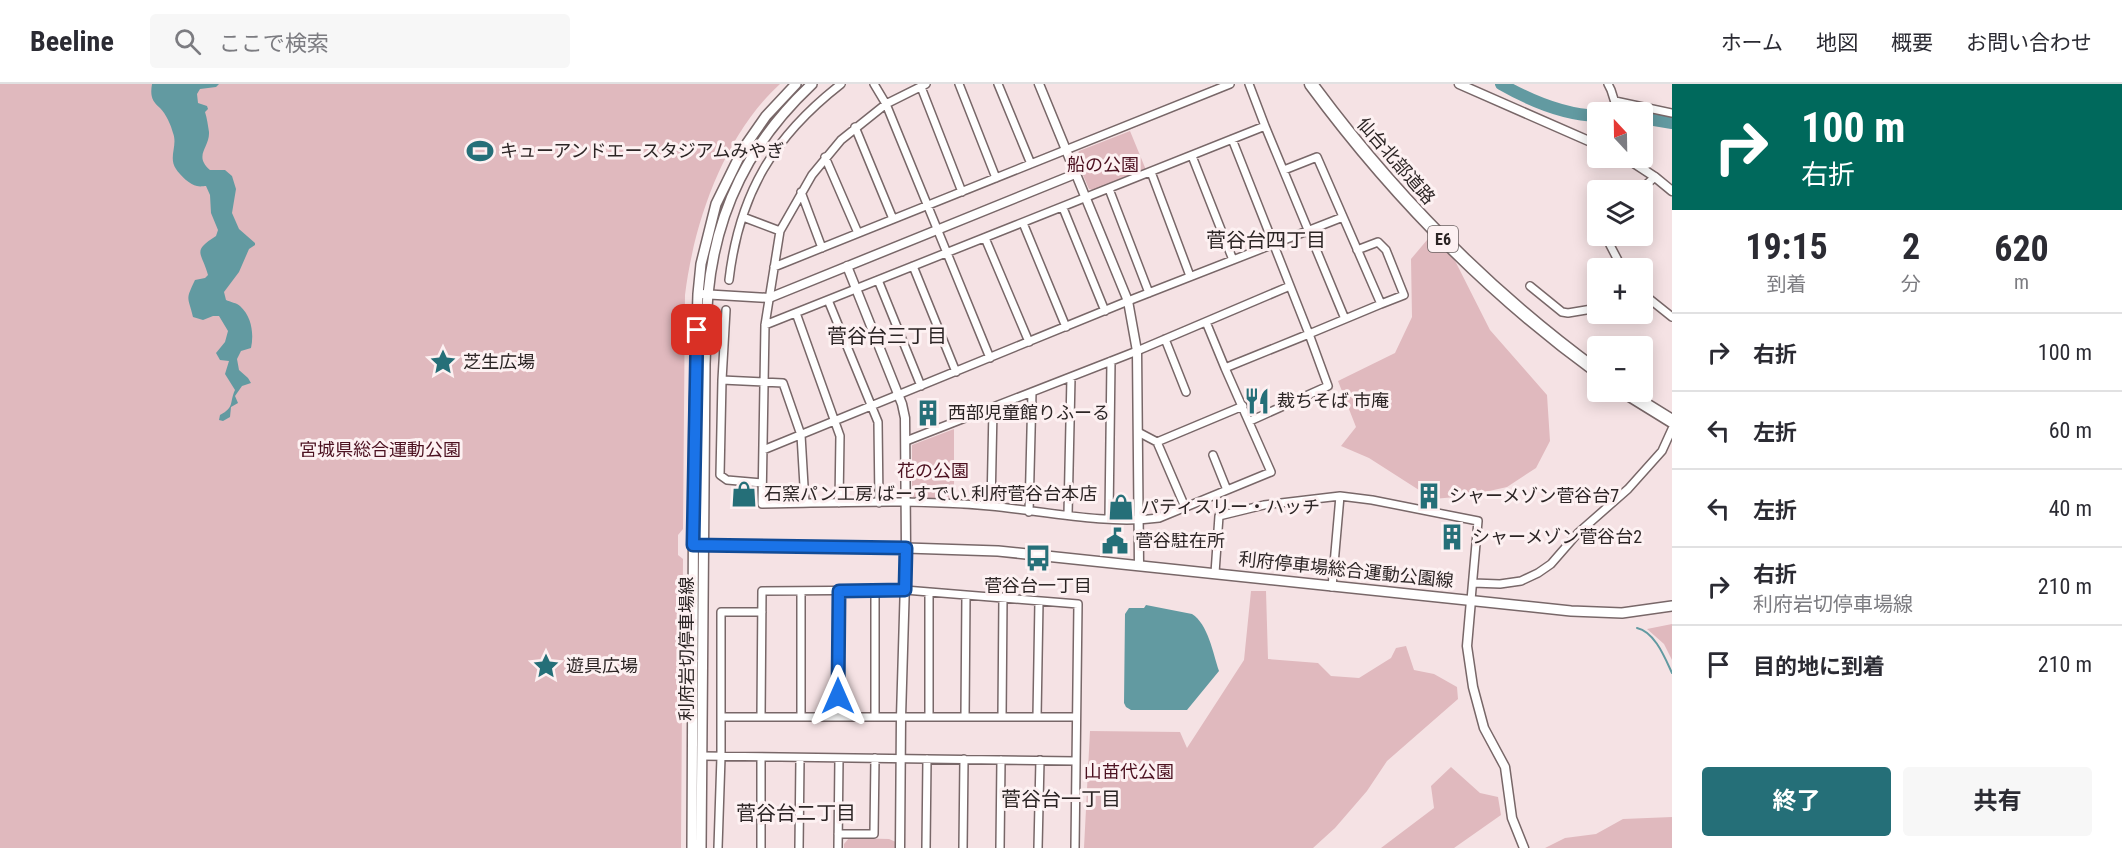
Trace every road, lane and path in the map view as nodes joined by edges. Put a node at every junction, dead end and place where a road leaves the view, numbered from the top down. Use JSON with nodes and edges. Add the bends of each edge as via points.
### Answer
{"nodes":[{"id":1,"x":796,"y":84,"type":"edge"},
{"id":2,"x":812,"y":84,"type":"edge"},
{"id":3,"x":841,"y":84,"type":"edge"},
{"id":4,"x":874,"y":84,"type":"edge"},
{"id":5,"x":958,"y":84,"type":"edge"},
{"id":6,"x":998,"y":84,"type":"edge"},
{"id":7,"x":1039,"y":84,"type":"edge"},
{"id":8,"x":1230,"y":84,"type":"edge"},
{"id":9,"x":1249,"y":84,"type":"edge"},
{"id":10,"x":1311,"y":84,"type":"edge"},
{"id":11,"x":1461,"y":84,"type":"edge"},
{"id":12,"x":1608,"y":84,"type":"edge"},
{"id":13,"x":923,"y":85,"type":"edge"},
{"id":14,"x":1615,"y":102,"type":"edge"},
{"id":15,"x":886,"y":104,"type":"junction"},
{"id":16,"x":1653,"y":111,"type":"edge"},
{"id":17,"x":1672,"y":113,"type":"edge"},
{"id":18,"x":1265,"y":126,"type":"junction"},
{"id":19,"x":855,"y":127,"type":"junction"},
{"id":20,"x":1232,"y":139,"type":"junction"},
{"id":21,"x":1587,"y":140,"type":"edge"},
{"id":22,"x":1066,"y":151,"type":"junction"},
{"id":23,"x":825,"y":156,"type":"junction"},
{"id":24,"x":1192,"y":156,"type":"junction"},
{"id":25,"x":1031,"y":164,"type":"junction"},
{"id":26,"x":1641,"y":168,"type":"edge"},
{"id":27,"x":1284,"y":170,"type":"junction"},
{"id":28,"x":1151,"y":172,"type":"junction"},
{"id":29,"x":1075,"y":174,"type":"junction"},
{"id":30,"x":1655,"y":177,"type":"junction"},
{"id":31,"x":996,"y":178,"type":"junction"},
{"id":32,"x":1652,"y":180,"type":"edge"},
{"id":33,"x":1109,"y":189,"type":"junction"},
{"id":34,"x":1672,"y":191,"type":"edge"},
{"id":35,"x":801,"y":192,"type":"junction"},
{"id":36,"x":962,"y":192,"type":"junction"},
{"id":37,"x":1085,"y":199,"type":"junction"},
{"id":38,"x":928,"y":206,"type":"junction"},
{"id":39,"x":1063,"y":208,"type":"junction"},
{"id":40,"x":743,"y":217,"type":"junction"},
{"id":41,"x":1342,"y":217,"type":"junction"},
{"id":42,"x":893,"y":219,"type":"junction"},
{"id":43,"x":1023,"y":223,"type":"junction"},
{"id":44,"x":938,"y":230,"type":"junction"},
{"id":45,"x":1309,"y":230,"type":"junction"},
{"id":46,"x":780,"y":231,"type":"junction"},
{"id":47,"x":858,"y":233,"type":"junction"},
{"id":48,"x":985,"y":238,"type":"junction"},
{"id":49,"x":1273,"y":244,"type":"junction"},
{"id":50,"x":822,"y":248,"type":"junction"},
{"id":51,"x":1357,"y":250,"type":"junction"},
{"id":52,"x":948,"y":253,"type":"junction"},
{"id":53,"x":1233,"y":260,"type":"junction"},
{"id":54,"x":847,"y":266,"type":"junction"},
{"id":55,"x":913,"y":266,"type":"junction"},
{"id":56,"x":774,"y":267,"type":"junction"},
{"id":57,"x":1191,"y":276,"type":"junction"},
{"id":58,"x":729,"y":280,"type":"dead end"},
{"id":59,"x":878,"y":280,"type":"junction"},
{"id":60,"x":1290,"y":286,"type":"junction"},
{"id":61,"x":1530,"y":286,"type":"dead end"},
{"id":62,"x":855,"y":288,"type":"junction"},
{"id":63,"x":1149,"y":293,"type":"junction"},
{"id":64,"x":698,"y":294,"type":"junction"},
{"id":65,"x":708,"y":294,"type":"junction"},
{"id":66,"x":769,"y":298,"type":"junction"},
{"id":67,"x":828,"y":300,"type":"junction"},
{"id":68,"x":1128,"y":301,"type":"junction"},
{"id":69,"x":1653,"y":302,"type":"edge"},
{"id":70,"x":1381,"y":304,"type":"junction"},
{"id":71,"x":726,"y":310,"type":"dead end"},
{"id":72,"x":1587,"y":310,"type":"edge"},
{"id":73,"x":1105,"y":311,"type":"junction"},
{"id":74,"x":796,"y":313,"type":"junction"},
{"id":75,"x":1672,"y":317,"type":"edge"},
{"id":76,"x":1345,"y":319,"type":"junction"},
{"id":77,"x":1206,"y":322,"type":"junction"},
{"id":78,"x":765,"y":325,"type":"junction"},
{"id":79,"x":1066,"y":327,"type":"junction"},
{"id":80,"x":1309,"y":334,"type":"junction"},
{"id":81,"x":1165,"y":339,"type":"junction"},
{"id":82,"x":1029,"y":342,"type":"junction"},
{"id":83,"x":1137,"y":351,"type":"junction"},
{"id":84,"x":990,"y":358,"type":"junction"},
{"id":85,"x":1111,"y":361,"type":"junction"},
{"id":86,"x":1587,"y":364,"type":"edge"},
{"id":87,"x":1226,"y":368,"type":"junction"},
{"id":88,"x":956,"y":372,"type":"junction"},
{"id":89,"x":1071,"y":377,"type":"junction"},
{"id":90,"x":722,"y":380,"type":"junction"},
{"id":91,"x":764,"y":381,"type":"junction"},
{"id":92,"x":921,"y":386,"type":"junction"},
{"id":93,"x":1032,"y":392,"type":"junction"},
{"id":94,"x":1186,"y":392,"type":"dead end"},
{"id":95,"x":898,"y":396,"type":"junction"},
{"id":96,"x":1641,"y":402,"type":"edge"},
{"id":97,"x":872,"y":406,"type":"junction"},
{"id":98,"x":1243,"y":406,"type":"junction"},
{"id":99,"x":993,"y":409,"type":"junction"},
{"id":100,"x":836,"y":421,"type":"junction"},
{"id":101,"x":1250,"y":421,"type":"junction"},
{"id":102,"x":1672,"y":421,"type":"edge"},
{"id":103,"x":1672,"y":429,"type":"edge"},
{"id":104,"x":1138,"y":432,"type":"junction"},
{"id":105,"x":801,"y":435,"type":"junction"},
{"id":106,"x":906,"y":441,"type":"junction"},
{"id":107,"x":1157,"y":442,"type":"junction"},
{"id":108,"x":763,"y":450,"type":"junction"},
{"id":109,"x":1213,"y":455,"type":"dead end"},
{"id":110,"x":762,"y":483,"type":"junction"},
{"id":111,"x":1227,"y":490,"type":"junction"},
{"id":112,"x":1340,"y":496,"type":"junction"},
{"id":113,"x":805,"y":503,"type":"junction"},
{"id":114,"x":839,"y":503,"type":"junction"},
{"id":115,"x":879,"y":503,"type":"junction"},
{"id":116,"x":906,"y":503,"type":"junction"},
{"id":117,"x":991,"y":506,"type":"junction"},
{"id":118,"x":1185,"y":507,"type":"junction"},
{"id":119,"x":1029,"y":512,"type":"junction"},
{"id":120,"x":1068,"y":515,"type":"junction"},
{"id":121,"x":1109,"y":518,"type":"junction"},
{"id":122,"x":1140,"y":520,"type":"junction"},
{"id":123,"x":693,"y":545,"type":"junction"},
{"id":124,"x":704,"y":546,"type":"junction"},
{"id":125,"x":906,"y":548,"type":"junction"},
{"id":126,"x":1139,"y":564,"type":"junction"},
{"id":127,"x":1215,"y":573,"type":"junction"},
{"id":128,"x":1473,"y":583,"type":"junction"},
{"id":129,"x":1332,"y":587,"type":"junction"},
{"id":130,"x":905,"y":590,"type":"junction"},
{"id":131,"x":801,"y":591,"type":"junction"},
{"id":132,"x":839,"y":591,"type":"junction"},
{"id":133,"x":875,"y":591,"type":"junction"},
{"id":134,"x":929,"y":592,"type":"junction"},
{"id":135,"x":966,"y":595,"type":"junction"},
{"id":136,"x":1003,"y":597,"type":"junction"},
{"id":137,"x":1472,"y":600,"type":"junction"},
{"id":138,"x":1040,"y":601,"type":"junction"},
{"id":139,"x":1672,"y":606,"type":"edge"},
{"id":140,"x":762,"y":612,"type":"junction"},
{"id":141,"x":761,"y":716,"type":"junction"},
{"id":142,"x":801,"y":716,"type":"junction"},
{"id":143,"x":721,"y":717,"type":"junction"},
{"id":144,"x":838,"y":717,"type":"junction"},
{"id":145,"x":875,"y":717,"type":"junction"},
{"id":146,"x":901,"y":717,"type":"junction"},
{"id":147,"x":928,"y":717,"type":"junction"},
{"id":148,"x":965,"y":717,"type":"junction"},
{"id":149,"x":1002,"y":717,"type":"junction"},
{"id":150,"x":1037,"y":717,"type":"junction"},
{"id":151,"x":1076,"y":717,"type":"junction"},
{"id":152,"x":702,"y":756,"type":"junction"},
{"id":153,"x":721,"y":757,"type":"junction"},
{"id":154,"x":761,"y":758,"type":"junction"},
{"id":155,"x":800,"y":758,"type":"junction"},
{"id":156,"x":839,"y":758,"type":"junction"},
{"id":157,"x":875,"y":758,"type":"junction"},
{"id":158,"x":901,"y":758,"type":"junction"},
{"id":159,"x":927,"y":759,"type":"junction"},
{"id":160,"x":964,"y":759,"type":"junction"},
{"id":161,"x":1001,"y":760,"type":"junction"},
{"id":162,"x":1040,"y":760,"type":"junction"},
{"id":163,"x":1076,"y":761,"type":"junction"},
{"id":164,"x":838,"y":834,"type":"junction"},
{"id":165,"x":692,"y":848,"type":"edge"},
{"id":166,"x":701,"y":848,"type":"edge"},
{"id":167,"x":718,"y":848,"type":"edge"},
{"id":168,"x":761,"y":848,"type":"edge"},
{"id":169,"x":799,"y":848,"type":"edge"},
{"id":170,"x":838,"y":848,"type":"edge"},
{"id":171,"x":900,"y":848,"type":"edge"},
{"id":172,"x":926,"y":848,"type":"edge"},
{"id":173,"x":963,"y":848,"type":"edge"},
{"id":174,"x":1000,"y":848,"type":"edge"},
{"id":175,"x":1038,"y":848,"type":"edge"},
{"id":176,"x":1075,"y":848,"type":"edge"},
{"id":177,"x":1524,"y":848,"type":"edge"}],
"edges":[{"from":1,"to":64,"type":"main road","name":"利府岩切停車場線","via":[[766,116],[728,177],[707,234]]},
{"from":2,"to":65,"type":"main road","name":"利府岩切停車場線","via":[[771,127],[738,180],[724,214]]},
{"from":3,"to":40,"type":"street","via":[[788,132],[757,178]]},
{"from":4,"to":15,"type":"street"},
{"from":5,"to":31,"type":"street"},
{"from":6,"to":25,"type":"street"},
{"from":7,"to":22,"type":"street"},
{"from":8,"to":22,"type":"street"},
{"from":9,"to":18,"type":"street"},
{"from":10,"to":86,"type":"highway","name":"仙台北部道路","number":"E6","via":[[1382,174],[1426,222],[1514,306]]},
{"from":11,"to":21,"type":"street"},
{"from":12,"to":14,"type":"street"},
{"from":13,"to":15,"type":"street"},
{"from":13,"to":36,"type":"street"},
{"from":15,"to":19,"type":"street"},
{"from":15,"to":38,"type":"street"},
{"from":16,"to":17,"type":"street"},
{"from":18,"to":20,"type":"street"},
{"from":18,"to":27,"type":"street"},
{"from":19,"to":23,"type":"street"},
{"from":19,"to":42,"type":"street"},
{"from":20,"to":24,"type":"street"},
{"from":20,"to":49,"type":"street"},
{"from":22,"to":25,"type":"street"},
{"from":22,"to":29,"type":"street"},
{"from":23,"to":35,"type":"street"},
{"from":23,"to":47,"type":"street"},
{"from":24,"to":28,"type":"street"},
{"from":24,"to":53,"type":"street"},
{"from":25,"to":31,"type":"street"},
{"from":26,"to":30,"type":"street"},
{"from":27,"to":41,"type":"street","via":[[1317,158]]},
{"from":27,"to":45,"type":"street"},
{"from":28,"to":33,"type":"street"},
{"from":28,"to":57,"type":"street"},
{"from":29,"to":37,"type":"street"},
{"from":29,"to":44,"type":"street"},
{"from":30,"to":32,"type":"street"},
{"from":30,"to":34,"type":"street"},
{"from":31,"to":36,"type":"street"},
{"from":33,"to":37,"type":"street"},
{"from":33,"to":63,"type":"street"},
{"from":35,"to":46,"type":"street"},
{"from":35,"to":50,"type":"street"},
{"from":36,"to":38,"type":"street"},
{"from":37,"to":39,"type":"street"},
{"from":37,"to":68,"type":"street"},
{"from":38,"to":42,"type":"street"},
{"from":38,"to":44,"type":"street"},
{"from":39,"to":43,"type":"street"},
{"from":39,"to":73,"type":"street"},
{"from":40,"to":46,"type":"street"},
{"from":40,"to":58,"type":"street"},
{"from":41,"to":45,"type":"street"},
{"from":41,"to":51,"type":"street"},
{"from":42,"to":47,"type":"street"},
{"from":43,"to":48,"type":"street"},
{"from":43,"to":79,"type":"street"},
{"from":44,"to":52,"type":"street"},
{"from":44,"to":54,"type":"street"},
{"from":45,"to":49,"type":"street"},
{"from":45,"to":76,"type":"street"},
{"from":46,"to":56,"type":"street"},
{"from":47,"to":50,"type":"street"},
{"from":48,"to":52,"type":"street"},
{"from":48,"to":82,"type":"street"},
{"from":49,"to":53,"type":"street"},
{"from":49,"to":60,"type":"street"},
{"from":50,"to":56,"type":"street"},
{"from":51,"to":70,"type":"street"},
{"from":51,"to":70,"type":"street","via":[[1378,242],[1386,250],[1404,295]]},
{"from":52,"to":55,"type":"street"},
{"from":52,"to":84,"type":"street"},
{"from":53,"to":57,"type":"street"},
{"from":54,"to":62,"type":"street"},
{"from":54,"to":66,"type":"street"},
{"from":55,"to":59,"type":"street"},
{"from":55,"to":88,"type":"street"},
{"from":56,"to":66,"type":"street"},
{"from":57,"to":63,"type":"street"},
{"from":59,"to":62,"type":"street"},
{"from":59,"to":92,"type":"street"},
{"from":60,"to":77,"type":"street"},
{"from":60,"to":80,"type":"street"},
{"from":61,"to":72,"type":"street","via":[[1562,312]]},
{"from":62,"to":67,"type":"street"},
{"from":62,"to":95,"type":"street"},
{"from":63,"to":68,"type":"street"},
{"from":64,"to":65,"type":"street"},
{"from":64,"to":123,"type":"main road","name":"利府岩切停車場線"},
{"from":65,"to":66,"type":"street"},
{"from":65,"to":124,"type":"main road","name":"利府岩切停車場線"},
{"from":66,"to":78,"type":"street"},
{"from":67,"to":74,"type":"street"},
{"from":67,"to":97,"type":"street"},
{"from":68,"to":73,"type":"street"},
{"from":68,"to":83,"type":"street"},
{"from":69,"to":75,"type":"street"},
{"from":70,"to":76,"type":"street"},
{"from":71,"to":90,"type":"street"},
{"from":73,"to":79,"type":"street"},
{"from":74,"to":78,"type":"street"},
{"from":74,"to":100,"type":"street"},
{"from":76,"to":80,"type":"street"},
{"from":77,"to":81,"type":"street"},
{"from":77,"to":87,"type":"street"},
{"from":78,"to":91,"type":"street"},
{"from":79,"to":82,"type":"street"},
{"from":80,"to":87,"type":"street"},
{"from":80,"to":101,"type":"street","via":[[1328,386]]},
{"from":81,"to":83,"type":"street"},
{"from":81,"to":94,"type":"street"},
{"from":82,"to":84,"type":"street"},
{"from":83,"to":85,"type":"street"},
{"from":83,"to":104,"type":"street"},
{"from":84,"to":88,"type":"street"},
{"from":85,"to":89,"type":"street"},
{"from":85,"to":121,"type":"street"},
{"from":87,"to":98,"type":"street"},
{"from":88,"to":92,"type":"street"},
{"from":89,"to":93,"type":"street"},
{"from":89,"to":120,"type":"street"},
{"from":90,"to":91,"type":"street"},
{"from":90,"to":110,"type":"street","via":[[720,475],[727,480]]},
{"from":91,"to":105,"type":"street","via":[[783,383]]},
{"from":91,"to":108,"type":"street"},
{"from":92,"to":95,"type":"street"},
{"from":93,"to":99,"type":"street"},
{"from":93,"to":119,"type":"street"},
{"from":95,"to":97,"type":"street"},
{"from":95,"to":106,"type":"street","via":[[905,418]]},
{"from":96,"to":102,"type":"highway"},
{"from":97,"to":100,"type":"street"},
{"from":97,"to":115,"type":"street","via":[[878,422]]},
{"from":98,"to":101,"type":"street"},
{"from":98,"to":107,"type":"street"},
{"from":99,"to":106,"type":"street"},
{"from":99,"to":117,"type":"street"},
{"from":100,"to":105,"type":"street"},
{"from":100,"to":114,"type":"street","via":[[840,436]]},
{"from":101,"to":111,"type":"street","via":[[1271,472]]},
{"from":103,"to":128,"type":"street","via":[[1662,451],[1628,489],[1578,533],[1551,564],[1521,581],[1500,585]]},
{"from":104,"to":107,"type":"street"},
{"from":104,"to":122,"type":"street"},
{"from":105,"to":108,"type":"street"},
{"from":105,"to":113,"type":"street"},
{"from":106,"to":116,"type":"street"},
{"from":107,"to":118,"type":"street"},
{"from":108,"to":110,"type":"street"},
{"from":109,"to":111,"type":"street"},
{"from":110,"to":113,"type":"street","via":[[762,504]]},
{"from":111,"to":118,"type":"street"},
{"from":112,"to":127,"type":"street","via":[[1264,505],[1219,516]]},
{"from":112,"to":128,"type":"street","via":[[1478,520]]},
{"from":112,"to":129,"type":"street"},
{"from":113,"to":114,"type":"street"},
{"from":114,"to":115,"type":"street"},
{"from":115,"to":116,"type":"street"},
{"from":116,"to":117,"type":"street"},
{"from":116,"to":125,"type":"street"},
{"from":117,"to":119,"type":"street"},
{"from":118,"to":122,"type":"street","via":[[1158,518]]},
{"from":119,"to":120,"type":"street"},
{"from":120,"to":121,"type":"street"},
{"from":121,"to":122,"type":"street"},
{"from":122,"to":126,"type":"street"},
{"from":123,"to":124,"type":"main road","name":"利府停車場総合運動公園線"},
{"from":123,"to":165,"type":"main road","name":"利府岩切停車場線"},
{"from":124,"to":125,"type":"main road","name":"利府停車場総合運動公園線"},
{"from":124,"to":152,"type":"main road","name":"利府岩切停車場線"},
{"from":125,"to":126,"type":"main road","name":"利府停車場総合運動公園線","via":[[998,551]]},
{"from":125,"to":130,"type":"street"},
{"from":126,"to":127,"type":"main road","name":"利府停車場総合運動公園線"},
{"from":127,"to":129,"type":"main road","name":"利府停車場総合運動公園線"},
{"from":128,"to":137,"type":"street"},
{"from":129,"to":137,"type":"main road","name":"利府停車場総合運動公園線"},
{"from":130,"to":133,"type":"street"},
{"from":130,"to":134,"type":"street"},
{"from":130,"to":146,"type":"street"},
{"from":131,"to":132,"type":"street"},
{"from":131,"to":140,"type":"street","via":[[762,591]]},
{"from":131,"to":142,"type":"street"},
{"from":132,"to":133,"type":"street"},
{"from":132,"to":144,"type":"street"},
{"from":133,"to":145,"type":"street"},
{"from":134,"to":135,"type":"street"},
{"from":134,"to":147,"type":"street"},
{"from":135,"to":136,"type":"street"},
{"from":135,"to":148,"type":"street"},
{"from":136,"to":138,"type":"street"},
{"from":136,"to":149,"type":"street"},
{"from":137,"to":139,"type":"main road","name":"利府停車場総合運動公園線","via":[[1596,612]]},
{"from":137,"to":177,"type":"street","via":[[1467,646],[1473,687],[1484,728],[1505,768],[1512,818]]},
{"from":138,"to":150,"type":"street"},
{"from":138,"to":151,"type":"street","via":[[1078,604]]},
{"from":140,"to":141,"type":"street"},
{"from":140,"to":143,"type":"street","via":[[721,612]]},
{"from":141,"to":142,"type":"street"},
{"from":141,"to":143,"type":"street"},
{"from":142,"to":144,"type":"street"},
{"from":143,"to":153,"type":"street"},
{"from":144,"to":145,"type":"street"},
{"from":145,"to":146,"type":"street"},
{"from":146,"to":147,"type":"street"},
{"from":146,"to":158,"type":"street"},
{"from":147,"to":148,"type":"street"},
{"from":148,"to":149,"type":"street"},
{"from":149,"to":150,"type":"street"},
{"from":150,"to":151,"type":"street"},
{"from":151,"to":163,"type":"street"},
{"from":152,"to":153,"type":"street"},
{"from":152,"to":166,"type":"main road","name":"利府岩切停車場線"},
{"from":153,"to":154,"type":"street"},
{"from":153,"to":167,"type":"street"},
{"from":154,"to":155,"type":"street"},
{"from":154,"to":168,"type":"street"},
{"from":155,"to":156,"type":"street"},
{"from":155,"to":169,"type":"street"},
{"from":156,"to":157,"type":"street"},
{"from":156,"to":164,"type":"street"},
{"from":157,"to":158,"type":"street"},
{"from":157,"to":164,"type":"street","via":[[874,834]]},
{"from":158,"to":159,"type":"street"},
{"from":158,"to":171,"type":"street"},
{"from":159,"to":160,"type":"street"},
{"from":159,"to":172,"type":"street"},
{"from":160,"to":161,"type":"street"},
{"from":160,"to":173,"type":"street"},
{"from":161,"to":162,"type":"street"},
{"from":161,"to":174,"type":"street"},
{"from":162,"to":163,"type":"street"},
{"from":162,"to":175,"type":"street"},
{"from":163,"to":176,"type":"street"},
{"from":164,"to":170,"type":"street"}]}
